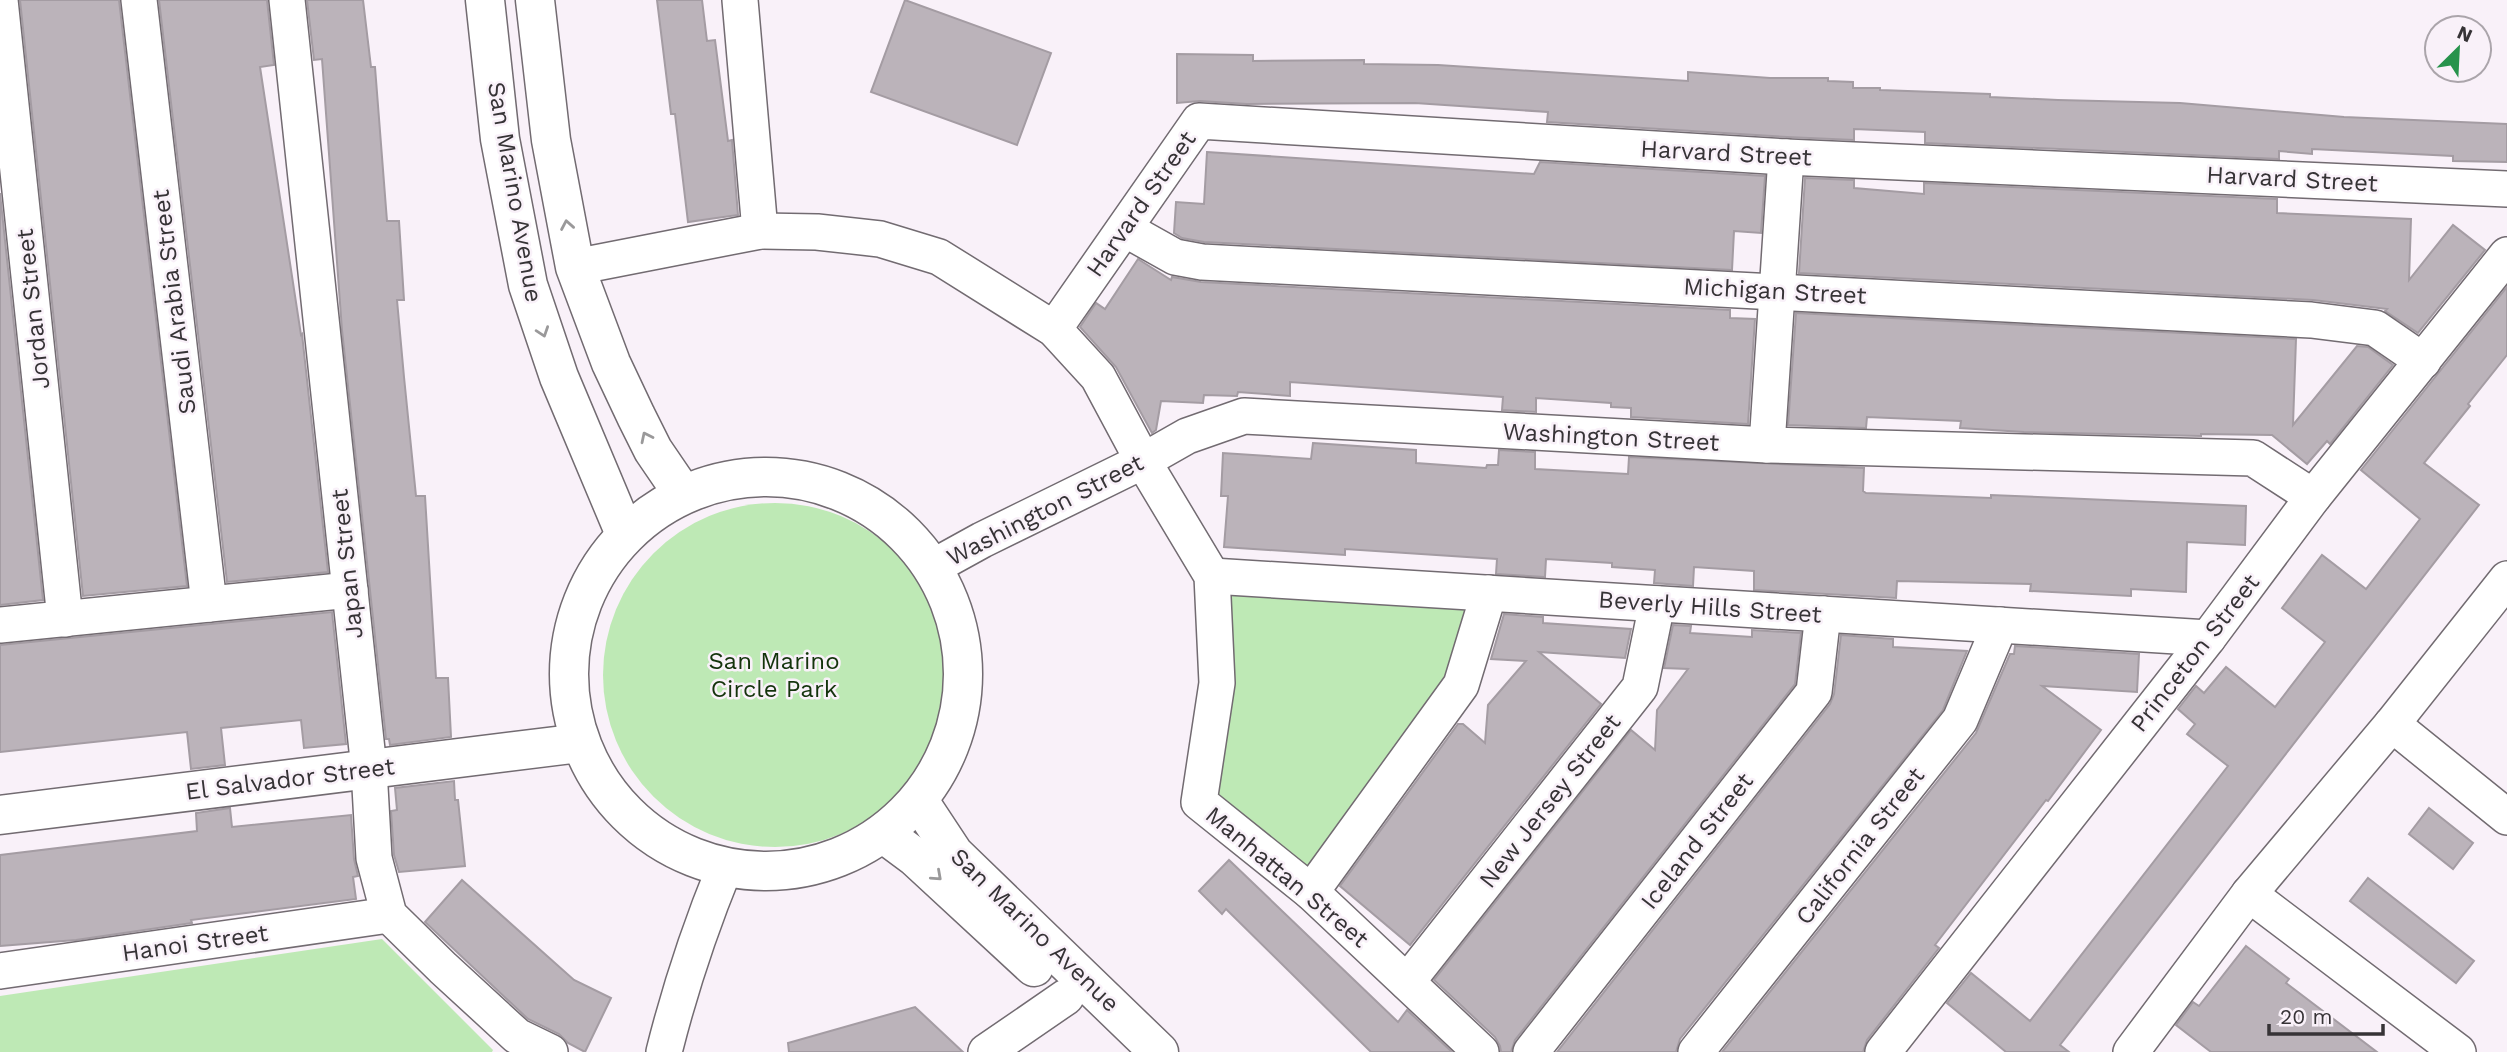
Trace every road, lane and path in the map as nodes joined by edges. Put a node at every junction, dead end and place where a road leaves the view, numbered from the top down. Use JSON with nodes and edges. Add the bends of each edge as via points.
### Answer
{"nodes":[{"id":1,"x":0,"y":0,"type":"edge"},
{"id":2,"x":139,"y":0,"type":"edge"},
{"id":3,"x":287,"y":0,"type":"edge"},
{"id":4,"x":485,"y":0,"type":"edge"},
{"id":5,"x":535,"y":0,"type":"edge"},
{"id":6,"x":740,"y":0,"type":"edge"},
{"id":7,"x":1786,"y":157,"type":"junction"},
{"id":8,"x":2507,"y":189,"type":"edge"},
{"id":9,"x":1125,"y":229,"type":"junction"},
{"id":10,"x":760,"y":231,"type":"junction"},
{"id":11,"x":2507,"y":255,"type":"edge"},
{"id":12,"x":575,"y":267,"type":"junction"},
{"id":13,"x":1775,"y":290,"type":"junction"},
{"id":14,"x":1054,"y":328,"type":"junction"},
{"id":15,"x":2423,"y":361,"type":"junction"},
{"id":16,"x":1767,"y":445,"type":"junction"},
{"id":17,"x":1143,"y":461,"type":"junction"},
{"id":18,"x":683,"y":494,"type":"junction"},
{"id":19,"x":2313,"y":497,"type":"junction"},
{"id":20,"x":625,"y":534,"type":"junction"},
{"id":21,"x":933,"y":567,"type":"junction"},
{"id":22,"x":1212,"y":576,"type":"junction"},
{"id":23,"x":2507,"y":579,"type":"edge"},
{"id":24,"x":350,"y":590,"type":"junction"},
{"id":25,"x":1489,"y":593,"type":"junction"},
{"id":26,"x":209,"y":604,"type":"junction"},
{"id":27,"x":1657,"y":604,"type":"junction"},
{"id":28,"x":1823,"y":614,"type":"junction"},
{"id":29,"x":65,"y":619,"type":"junction"},
{"id":30,"x":0,"y":625,"type":"edge"},
{"id":31,"x":2000,"y":625,"type":"junction"},
{"id":32,"x":2208,"y":638,"type":"junction"},
{"id":33,"x":2392,"y":723,"type":"junction"},
{"id":34,"x":580,"y":743,"type":"junction"},
{"id":35,"x":369,"y":769,"type":"junction"},
{"id":36,"x":919,"y":802,"type":"junction"},
{"id":37,"x":0,"y":815,"type":"edge"},
{"id":38,"x":2507,"y":817,"type":"edge"},
{"id":39,"x":884,"y":834,"type":"junction"},
{"id":40,"x":725,"y":867,"type":"junction"},
{"id":41,"x":1311,"y":892,"type":"junction"},
{"id":42,"x":2249,"y":894,"type":"junction"},
{"id":43,"x":389,"y":915,"type":"junction"},
{"id":44,"x":0,"y":971,"type":"edge"},
{"id":45,"x":1407,"y":982,"type":"junction"},
{"id":46,"x":1066,"y":997,"type":"junction"},
{"id":47,"x":514,"y":1044,"type":"edge"},
{"id":48,"x":550,"y":1052,"type":"edge"},
{"id":49,"x":664,"y":1052,"type":"edge"},
{"id":50,"x":986,"y":1052,"type":"edge"},
{"id":51,"x":1123,"y":1052,"type":"edge"},
{"id":52,"x":1159,"y":1052,"type":"edge"},
{"id":53,"x":1481,"y":1052,"type":"edge"},
{"id":54,"x":1531,"y":1052,"type":"edge"},
{"id":55,"x":1696,"y":1052,"type":"edge"},
{"id":56,"x":1883,"y":1052,"type":"edge"},
{"id":57,"x":2131,"y":1052,"type":"edge"},
{"id":58,"x":2458,"y":1052,"type":"edge"}],
"edges":[{"from":1,"to":29,"type":"street","name":"Jordan Street"},
{"from":2,"to":26,"type":"street","name":"Saudi Arabia Street"},
{"from":3,"to":24,"type":"street","name":"Japan Street"},
{"from":4,"to":20,"type":"main road","name":"San Marino Avenue","one_way":true,"via":[[500,139],[528,285],[559,377]]},
{"from":12,"to":5,"type":"main road","name":"San Marino Avenue","one_way":true,"via":[[551,139]]},
{"from":6,"to":10,"type":"street"},
{"from":7,"to":8,"type":"street","name":"Harvard Street"},
{"from":7,"to":9,"type":"street","name":"Harvard Street","via":[[1199,121]]},
{"from":7,"to":13,"type":"street"},
{"from":9,"to":13,"type":"street","name":"Michigan Street","via":[[1175,257],[1202,261]]},
{"from":9,"to":14,"type":"street","name":"Harvard Street"},
{"from":10,"to":12,"type":"street","name":"Manhattan Street"},
{"from":10,"to":14,"type":"street","name":"Manhattan Street","via":[[880,239],[939,257]]},
{"from":11,"to":15,"type":"street","name":"Princeton Street"},
{"from":18,"to":12,"type":"main road","name":"San Marino Avenue","one_way":true,"via":[[636,416]]},
{"from":13,"to":15,"type":"street","name":"Michigan Street","via":[[2311,320],[2375,328]]},
{"from":13,"to":16,"type":"street"},
{"from":14,"to":17,"type":"street","name":"Manhattan Street","via":[[1098,377]]},
{"from":15,"to":19,"type":"street","name":"Princeton Street"},
{"from":16,"to":17,"type":"street","name":"Washington Street","via":[[1244,416],[1187,436]]},
{"from":16,"to":19,"type":"street","name":"Washington Street","via":[[2253,458]]},
{"from":17,"to":21,"type":"street","name":"Washington Street"},
{"from":17,"to":22,"type":"street","name":"Manhattan Street"},
{"from":18,"to":20,"type":"main road"},
{"from":18,"to":21,"type":"main road","via":[[717,482],[778,476],[838,490],[891,521]]},
{"from":19,"to":32,"type":"street","name":"Princeton Street"},
{"from":20,"to":34,"type":"main road","via":[[586,588],[570,639],[568,692]]},
{"from":21,"to":36,"type":"main road","via":[[957,618],[965,674],[957,729],[934,781]]},
{"from":22,"to":25,"type":"street","name":"Beverly Hills Street"},
{"from":22,"to":41,"type":"street","name":"Manhattan Street","via":[[1217,683],[1199,802]]},
{"from":23,"to":33,"type":"street"},
{"from":24,"to":26,"type":"street"},
{"from":24,"to":35,"type":"street","name":"Japan Street"},
{"from":25,"to":27,"type":"street","name":"Beverly Hills Street"},
{"from":25,"to":41,"type":"street","via":[[1461,685]]},
{"from":26,"to":29,"type":"street"},
{"from":27,"to":28,"type":"street","name":"Beverly Hills Street"},
{"from":27,"to":45,"type":"street","name":"New Jersey Street","via":[[1640,687]]},
{"from":28,"to":31,"type":"street","name":"Beverly Hills Street"},
{"from":28,"to":54,"type":"street","name":"Iceland Street","via":[[1814,692]]},
{"from":29,"to":30,"type":"street"},
{"from":31,"to":32,"type":"street","name":"Beverly Hills Street"},
{"from":31,"to":55,"type":"street","name":"California Street","via":[[1960,720]]},
{"from":32,"to":56,"type":"street","name":"Princeton Street"},
{"from":33,"to":38,"type":"street"},
{"from":33,"to":42,"type":"street"},
{"from":34,"to":35,"type":"main road","name":"El Salvador Street"},
{"from":34,"to":40,"type":"main road","via":[[614,800],[663,843]]},
{"from":35,"to":37,"type":"main road","name":"El Salvador Street"},
{"from":35,"to":43,"type":"street","name":"Japan Street","via":[[374,858]]},
{"from":36,"to":39,"type":"main road"},
{"from":36,"to":52,"type":"main road","name":"San Marino Avenue","via":[[954,854]]},
{"from":39,"to":40,"type":"main road","via":[[823,864],[775,872]]},
{"from":39,"to":46,"type":"main road","name":"San Marino Avenue","one_way":true,"via":[[915,857]]},
{"from":40,"to":49,"type":"street","via":[[701,926]]},
{"from":41,"to":45,"type":"street","name":"Manhattan Street"},
{"from":42,"to":57,"type":"street"},
{"from":42,"to":58,"type":"street"},
{"from":43,"to":44,"type":"street","name":"Hanoi Street"},
{"from":43,"to":47,"type":"street"},
{"from":45,"to":53,"type":"street","name":"Manhattan Street"},
{"from":46,"to":50,"type":"street"},
{"from":46,"to":51,"type":"main road","name":"San Marino Avenue"},
{"from":47,"to":48,"type":"street"}]}
